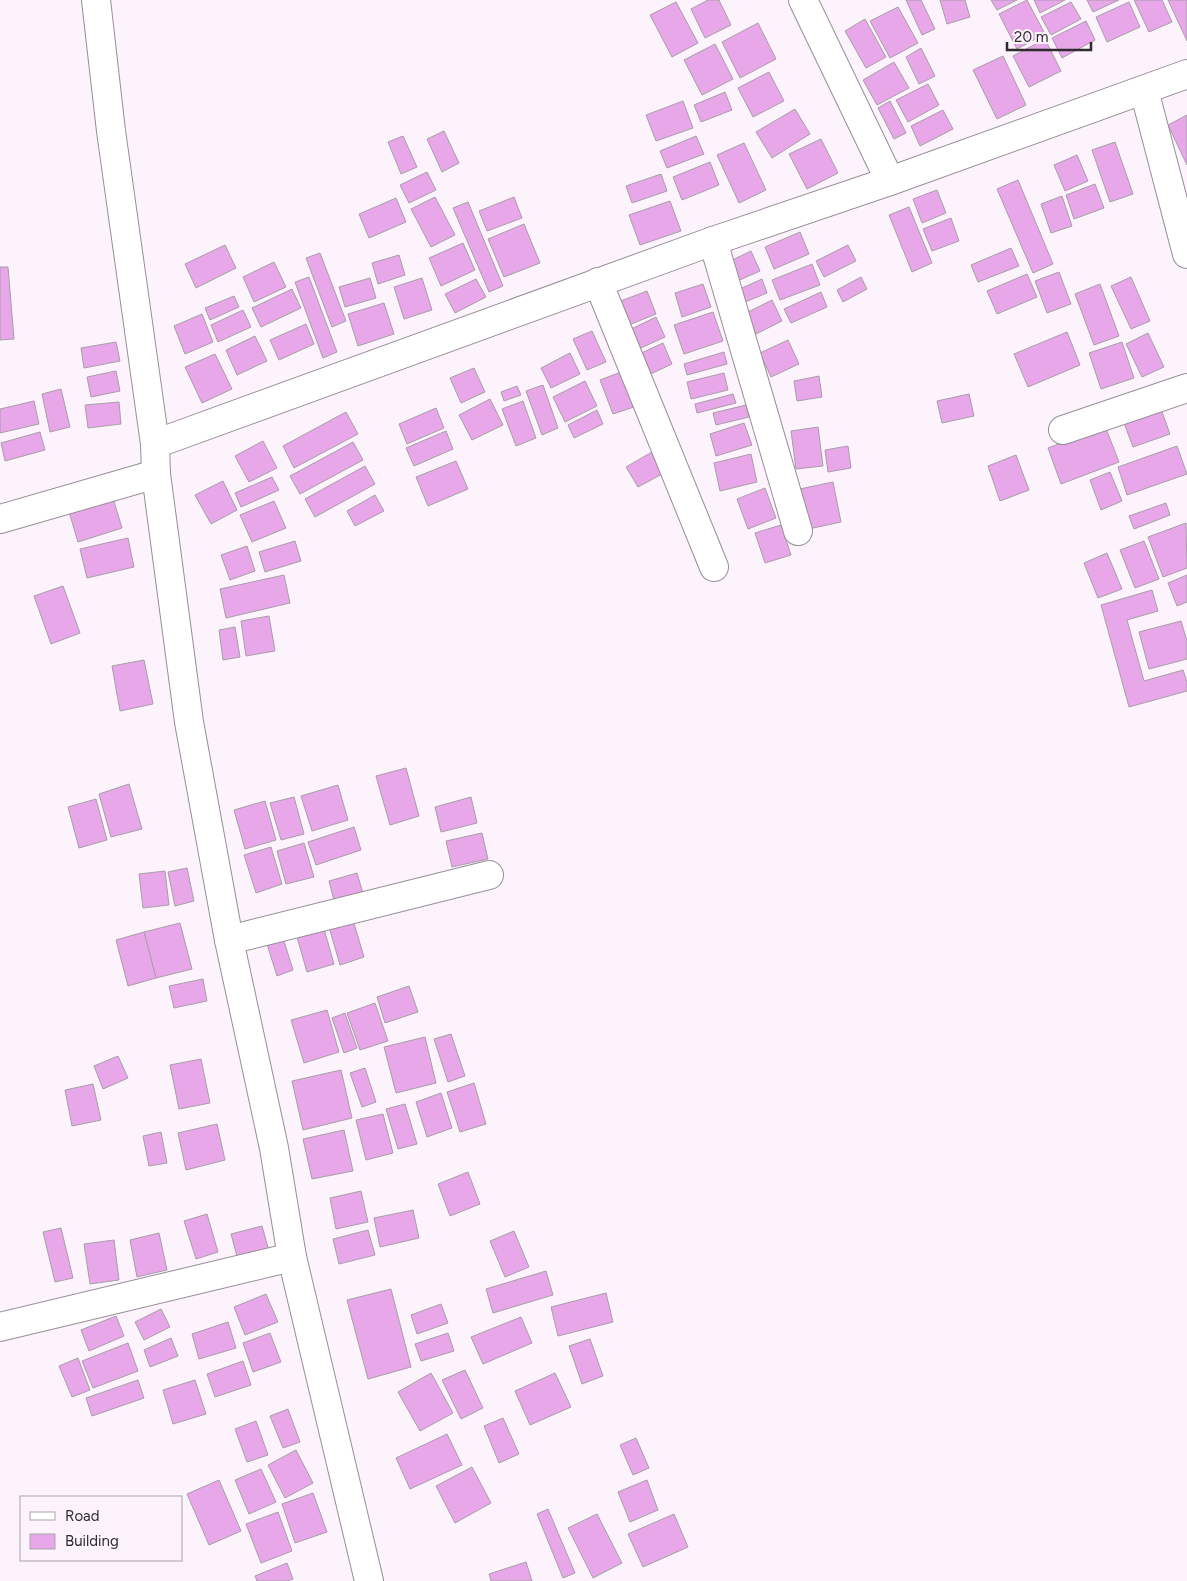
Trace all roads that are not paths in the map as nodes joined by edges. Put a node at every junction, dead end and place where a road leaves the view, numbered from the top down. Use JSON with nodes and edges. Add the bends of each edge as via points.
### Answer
{"nodes":[{"id":1,"x":96,"y":0,"type":"edge"},
{"id":2,"x":803,"y":0,"type":"edge"},
{"id":3,"x":1187,"y":74,"type":"edge"},
{"id":4,"x":1144,"y":90,"type":"junction"},
{"id":5,"x":890,"y":181,"type":"junction"},
{"id":6,"x":714,"y":240,"type":"junction"},
{"id":7,"x":1187,"y":254,"type":"edge"},
{"id":8,"x":598,"y":282,"type":"junction"},
{"id":9,"x":1187,"y":388,"type":"edge"},
{"id":10,"x":1063,"y":430,"type":"dead end"},
{"id":11,"x":154,"y":444,"type":"junction"},
{"id":12,"x":156,"y":474,"type":"junction"},
{"id":13,"x":0,"y":519,"type":"edge"},
{"id":14,"x":798,"y":531,"type":"dead end"},
{"id":15,"x":714,"y":567,"type":"dead end"},
{"id":16,"x":489,"y":875,"type":"dead end"},
{"id":17,"x":229,"y":940,"type":"junction"},
{"id":18,"x":292,"y":1257,"type":"junction"},
{"id":19,"x":0,"y":1327,"type":"edge"},
{"id":20,"x":370,"y":1581,"type":"edge"}],
"edges":[{"from":1,"to":11,"type":"street"},
{"from":2,"to":5,"type":"street"},
{"from":3,"to":4,"type":"street"},
{"from":4,"to":5,"type":"street"},
{"from":4,"to":7,"type":"street"},
{"from":5,"to":6,"type":"street"},
{"from":6,"to":8,"type":"street"},
{"from":6,"to":14,"type":"street"},
{"from":8,"to":11,"type":"street"},
{"from":8,"to":15,"type":"street"},
{"from":9,"to":10,"type":"street"},
{"from":11,"to":12,"type":"street"},
{"from":12,"to":13,"type":"street"},
{"from":12,"to":17,"type":"street","via":[[189,722]]},
{"from":16,"to":17,"type":"street"},
{"from":17,"to":18,"type":"street","via":[[274,1148]]},
{"from":18,"to":19,"type":"street"},
{"from":18,"to":20,"type":"street"}]}
